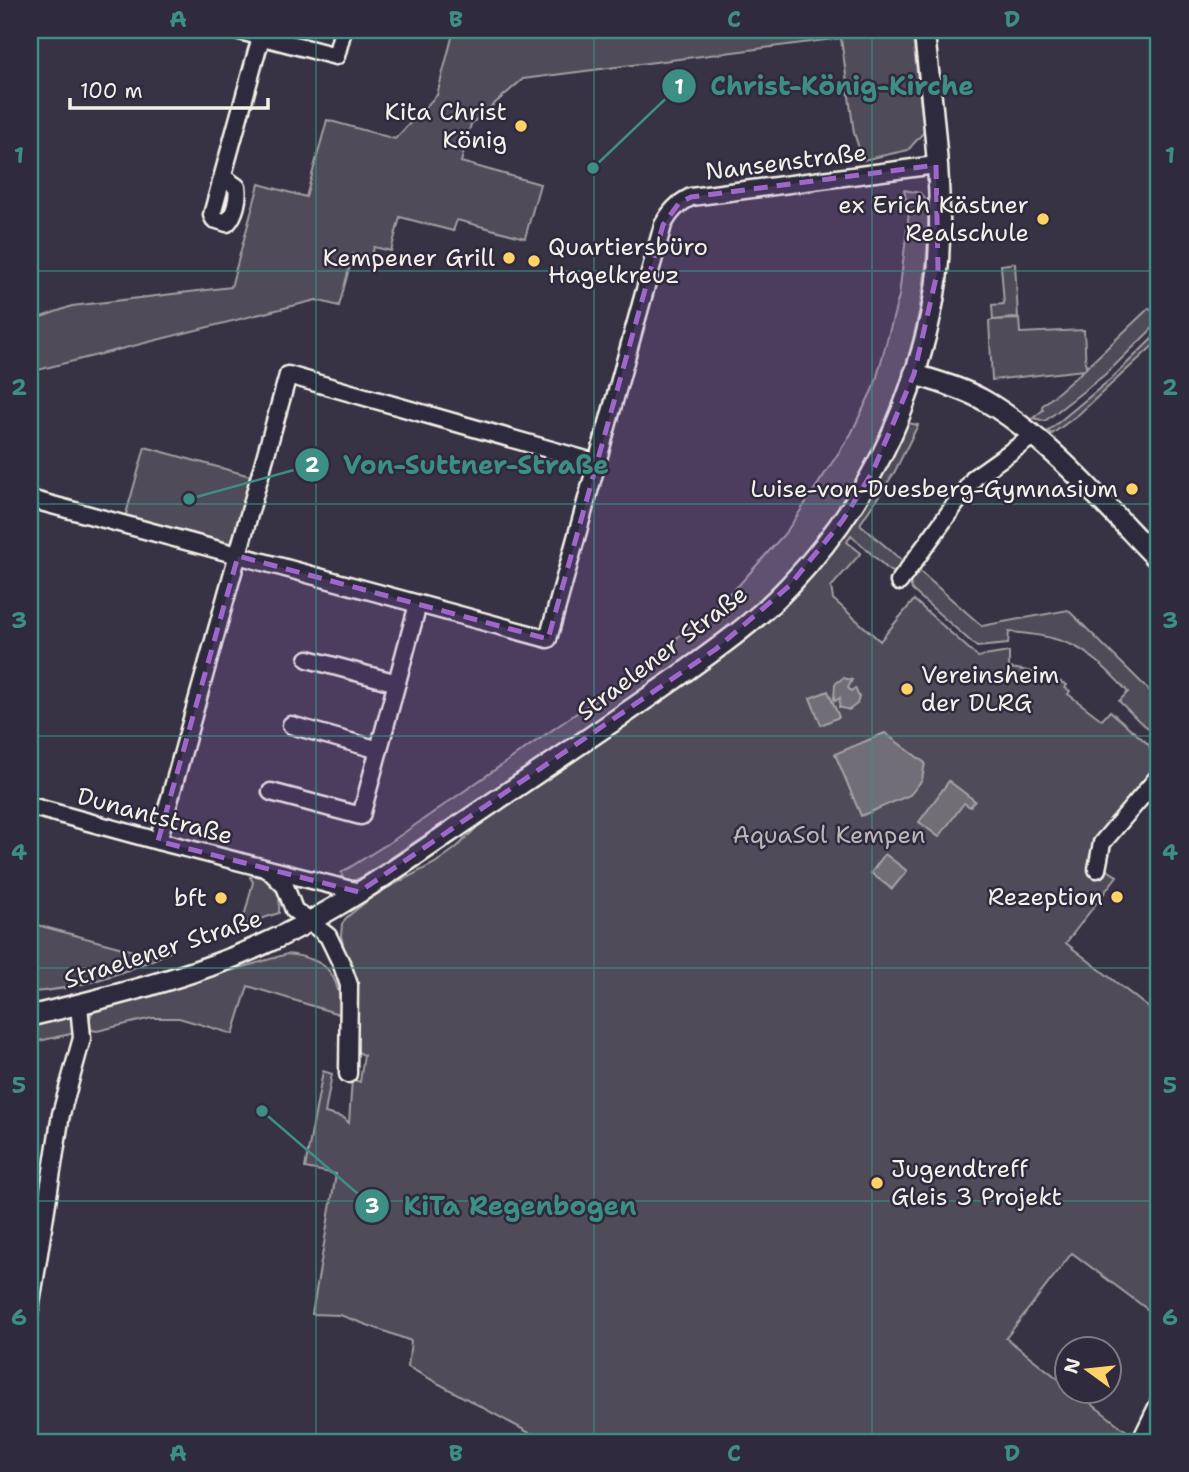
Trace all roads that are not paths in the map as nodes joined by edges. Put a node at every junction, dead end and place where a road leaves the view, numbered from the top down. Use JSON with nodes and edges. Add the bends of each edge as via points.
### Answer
{"nodes":[{"id":1,"x":236,"y":30,"type":"edge"},
{"id":2,"x":343,"y":30,"type":"edge"},
{"id":3,"x":925,"y":30,"type":"edge"},
{"id":4,"x":263,"y":33,"type":"edge"},
{"id":5,"x":936,"y":165,"type":"junction"},
{"id":6,"x":223,"y":177,"type":"dead end"},
{"id":7,"x":914,"y":374,"type":"junction"},
{"id":8,"x":1033,"y":436,"type":"junction"},
{"id":9,"x":597,"y":463,"type":"junction"},
{"id":10,"x":30,"y":499,"type":"edge"},
{"id":11,"x":238,"y":556,"type":"junction"},
{"id":12,"x":1159,"y":561,"type":"edge"},
{"id":13,"x":899,"y":582,"type":"dead end"},
{"id":14,"x":418,"y":604,"type":"junction"},
{"id":15,"x":308,"y":659,"type":"dead end"},
{"id":16,"x":397,"y":683,"type":"junction"},
{"id":17,"x":290,"y":726,"type":"dead end"},
{"id":18,"x":379,"y":750,"type":"junction"},
{"id":19,"x":1159,"y":776,"type":"edge"},
{"id":20,"x":271,"y":792,"type":"dead end"},
{"id":21,"x":30,"y":806,"type":"edge"},
{"id":22,"x":158,"y":841,"type":"junction"},
{"id":23,"x":1097,"y":869,"type":"dead end"},
{"id":24,"x":269,"y":870,"type":"junction"},
{"id":25,"x":359,"y":892,"type":"junction"},
{"id":26,"x":309,"y":921,"type":"junction"},
{"id":27,"x":79,"y":1005,"type":"junction"},
{"id":28,"x":30,"y":1017,"type":"edge"},
{"id":29,"x":348,"y":1074,"type":"dead end"},
{"id":30,"x":30,"y":1310,"type":"edge"},
{"id":31,"x":1159,"y":1403,"type":"edge"},
{"id":32,"x":1140,"y":1442,"type":"edge"}],
"edges":[{"from":1,"to":4,"type":"street"},
{"from":2,"to":4,"type":"street","via":[[336,56]]},
{"from":3,"to":5,"type":"street","name":"Straelener Straße"},
{"from":4,"to":6,"type":"street"},
{"from":5,"to":7,"type":"street","name":"Straelener Straße","via":[[938,269]]},
{"from":5,"to":9,"type":"street","name":"Nansenstraße","via":[[691,197],[679,203],[663,225]]},
{"from":7,"to":8,"type":"street","via":[[984,400]]},
{"from":7,"to":25,"type":"street","name":"Straelener Straße","via":[[873,471],[843,520],[789,586],[706,657]]},
{"from":8,"to":12,"type":"street"},
{"from":8,"to":13,"type":"street","via":[[975,477]]},
{"from":9,"to":11,"type":"street","via":[[288,375]]},
{"from":9,"to":14,"type":"street","name":"Nansenstraße","via":[[548,639]]},
{"from":10,"to":11,"type":"street"},
{"from":11,"to":14,"type":"street"},
{"from":11,"to":22,"type":"street"},
{"from":14,"to":16,"type":"street"},
{"from":15,"to":16,"type":"street"},
{"from":16,"to":18,"type":"street"},
{"from":17,"to":18,"type":"street"},
{"from":18,"to":20,"type":"street","via":[[360,816]]},
{"from":19,"to":23,"type":"street","via":[[1102,843]]},
{"from":21,"to":22,"type":"street","name":"Dunantstraße"},
{"from":22,"to":24,"type":"street","name":"Dunantstraße"},
{"from":24,"to":25,"type":"street","name":"Dunantstraße"},
{"from":24,"to":26,"type":"street","via":[[285,886],[294,910]]},
{"from":25,"to":26,"type":"street","name":"Straelener Straße"},
{"from":26,"to":27,"type":"street","name":"Straelener Straße","via":[[245,952]]},
{"from":26,"to":29,"type":"street","via":[[327,936],[349,985]]},
{"from":27,"to":28,"type":"street","name":"Straelener Straße"},
{"from":27,"to":30,"type":"street","via":[[82,1038],[61,1114]]},
{"from":31,"to":32,"type":"street"}]}
